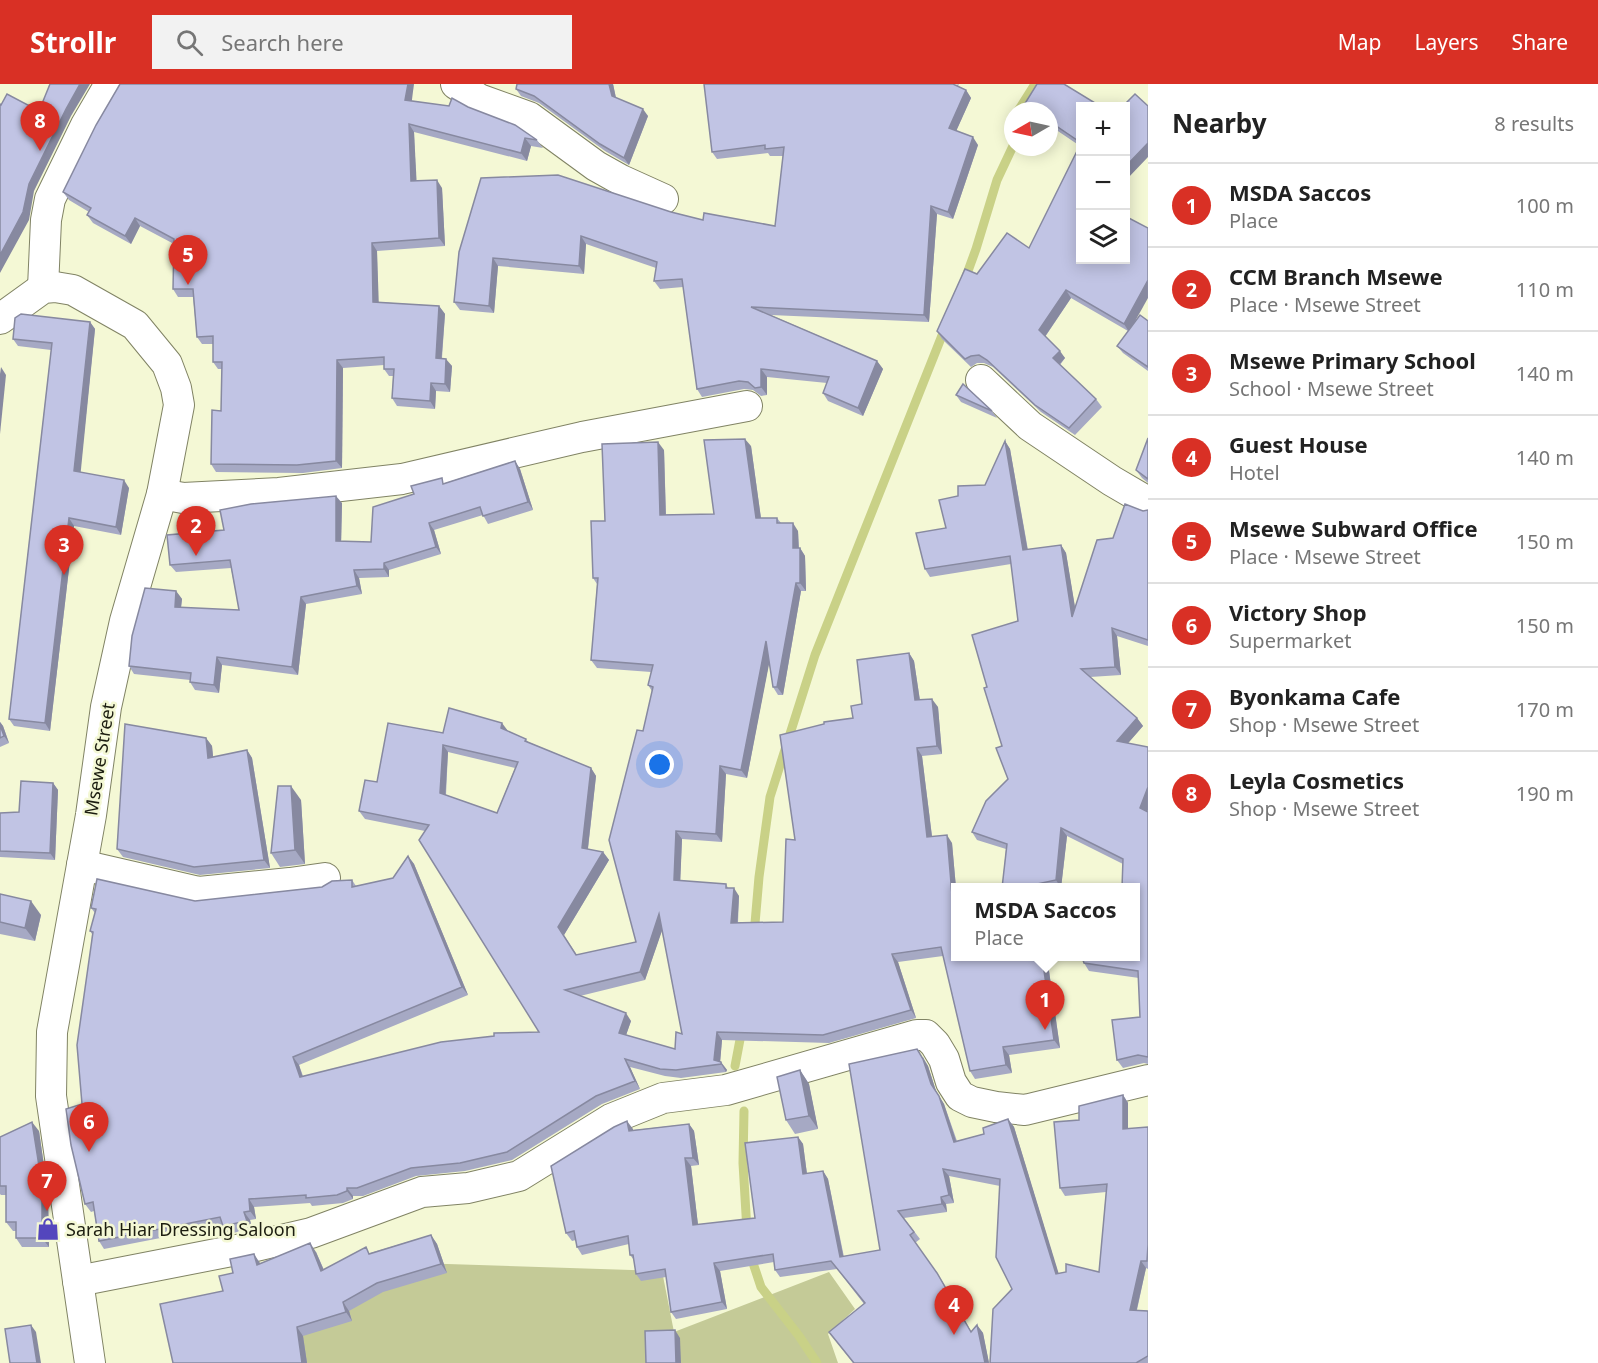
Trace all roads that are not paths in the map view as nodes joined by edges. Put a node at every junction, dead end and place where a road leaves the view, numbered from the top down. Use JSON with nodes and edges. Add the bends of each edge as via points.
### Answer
{"nodes":[{"id":1,"x":110,"y":84,"type":"edge"},
{"id":2,"x":456,"y":84,"type":"edge"},
{"id":3,"x":663,"y":199,"type":"dead end"},
{"id":4,"x":43,"y":288,"type":"junction"},
{"id":5,"x":0,"y":319,"type":"edge"},
{"id":6,"x":981,"y":380,"type":"dead end"},
{"id":7,"x":747,"y":406,"type":"dead end"},
{"id":8,"x":162,"y":494,"type":"junction"},
{"id":9,"x":1148,"y":502,"type":"edge"},
{"id":10,"x":81,"y":865,"type":"junction"},
{"id":11,"x":325,"y":878,"type":"dead end"},
{"id":12,"x":1148,"y":1080,"type":"edge"},
{"id":13,"x":78,"y":1281,"type":"junction"},
{"id":14,"x":90,"y":1363,"type":"edge"}],
"edges":[{"from":1,"to":4,"type":"street","via":[[50,199]]},
{"from":2,"to":3,"type":"street","via":[[479,99],[529,117],[596,166]]},
{"from":4,"to":5,"type":"street"},
{"from":4,"to":8,"type":"street","name":"Msewe Street","via":[[73,290],[135,325],[167,364],[179,405]]},
{"from":6,"to":9,"type":"street","via":[[1030,426]]},
{"from":7,"to":8,"type":"street","via":[[402,479],[279,493],[183,498]]},
{"from":8,"to":10,"type":"street","name":"Msewe Street","via":[[124,621]]},
{"from":10,"to":11,"type":"street","via":[[199,892]]},
{"from":10,"to":13,"type":"street","name":"Msewe Street","via":[[52,1032],[51,1096]]},
{"from":12,"to":13,"type":"street","via":[[1025,1110],[996,1107],[960,1096],[935,1044],[926,1035],[917,1035],[726,1090],[663,1098],[611,1119],[519,1176],[468,1188],[422,1192],[311,1233]]},
{"from":13,"to":14,"type":"street","name":"Msewe Street"}]}
